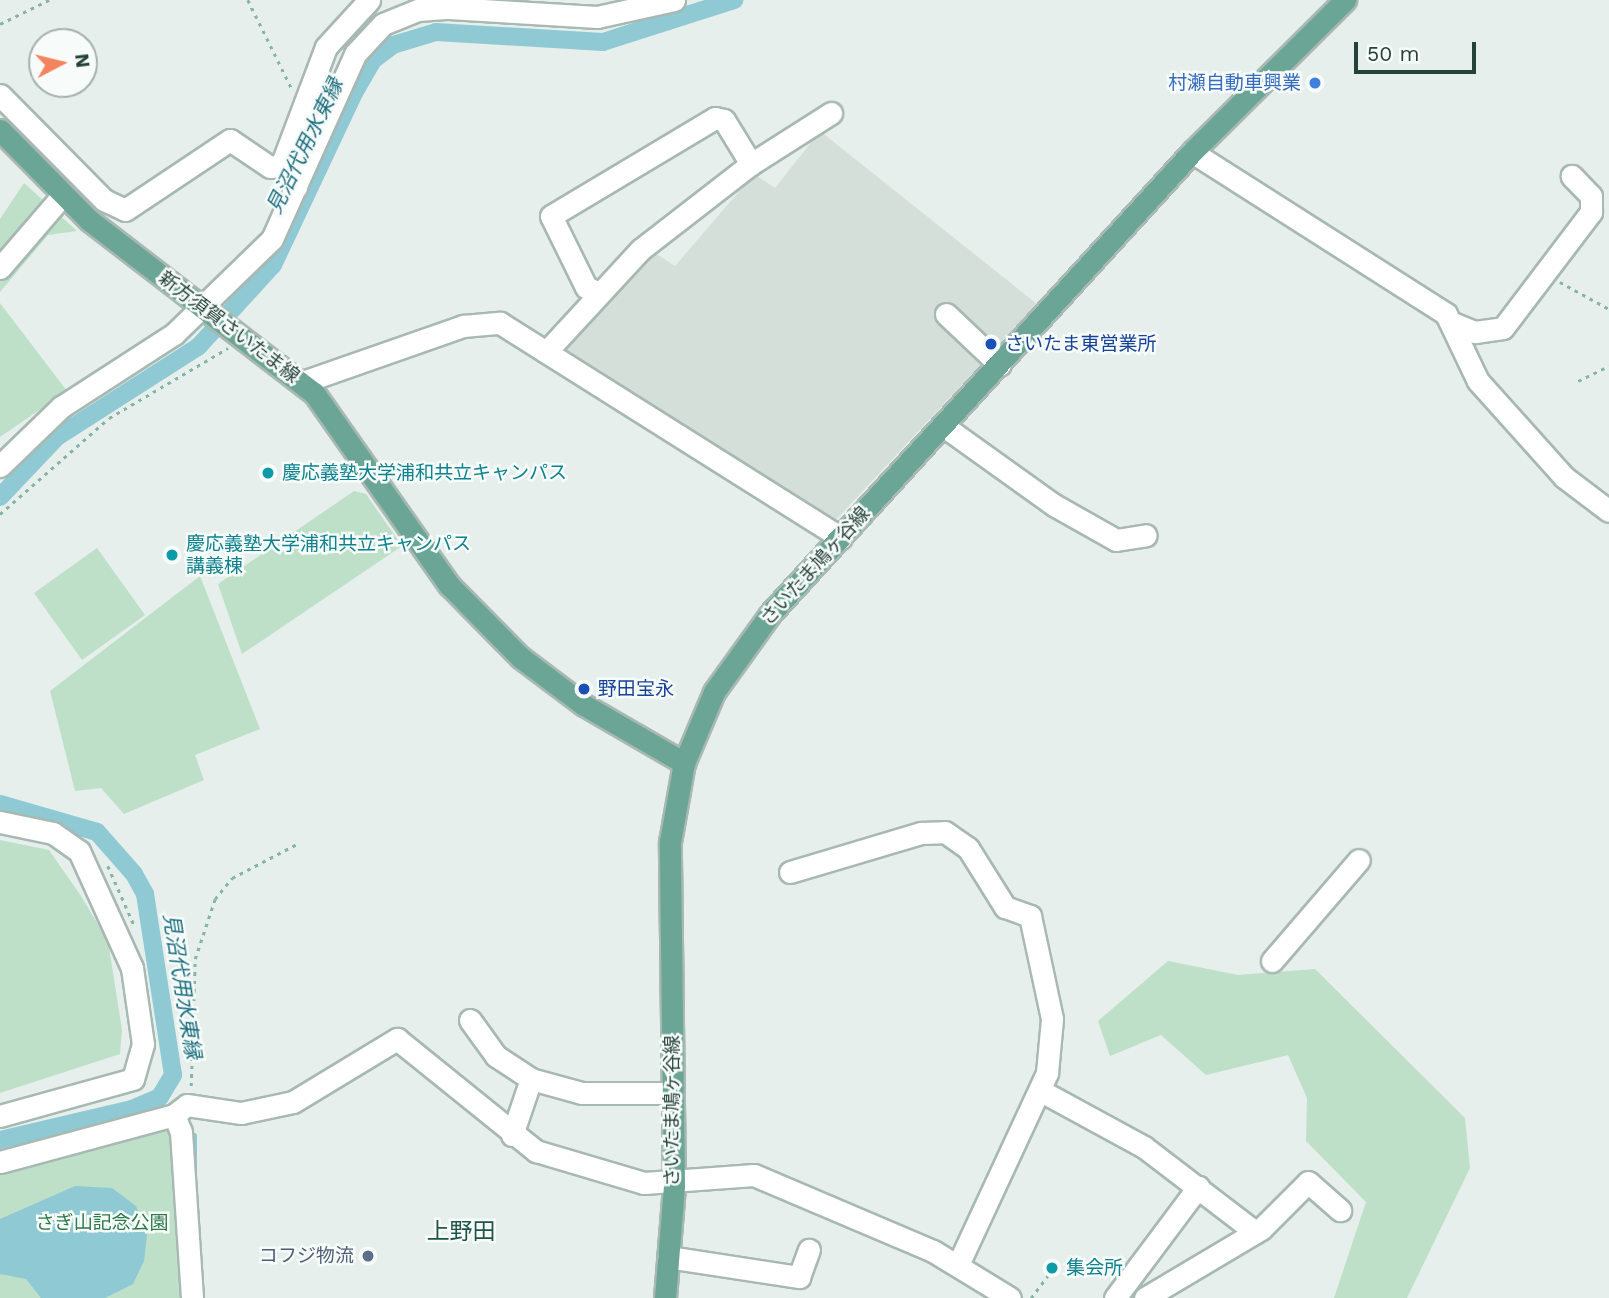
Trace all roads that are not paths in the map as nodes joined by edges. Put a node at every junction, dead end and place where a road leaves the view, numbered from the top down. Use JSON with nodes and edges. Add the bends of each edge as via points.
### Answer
{"nodes":[{"id":1,"x":369,"y":0,"type":"edge"},
{"id":2,"x":674,"y":0,"type":"edge"},
{"id":3,"x":1345,"y":0,"type":"edge"},
{"id":4,"x":0,"y":94,"type":"edge"},
{"id":5,"x":831,"y":113,"type":"dead end"},
{"id":6,"x":0,"y":130,"type":"edge"},
{"id":7,"x":1192,"y":152,"type":"junction"},
{"id":8,"x":751,"y":164,"type":"junction"},
{"id":9,"x":281,"y":166,"type":"junction"},
{"id":10,"x":1572,"y":176,"type":"dead end"},
{"id":11,"x":296,"y":187,"type":"junction"},
{"id":12,"x":62,"y":196,"type":"junction"},
{"id":13,"x":0,"y":268,"type":"edge"},
{"id":14,"x":597,"y":292,"type":"junction"},
{"id":15,"x":208,"y":307,"type":"junction"},
{"id":16,"x":946,"y":314,"type":"dead end"},
{"id":17,"x":1450,"y":322,"type":"junction"},
{"id":18,"x":546,"y":352,"type":"junction"},
{"id":19,"x":1000,"y":365,"type":"junction"},
{"id":20,"x":303,"y":382,"type":"junction"},
{"id":21,"x":945,"y":427,"type":"junction"},
{"id":22,"x":0,"y":466,"type":"edge"},
{"id":23,"x":1609,"y":511,"type":"edge"},
{"id":24,"x":1146,"y":536,"type":"dead end"},
{"id":25,"x":841,"y":538,"type":"junction"},
{"id":26,"x":684,"y":763,"type":"junction"},
{"id":27,"x":0,"y":822,"type":"edge"},
{"id":28,"x":1359,"y":860,"type":"dead end"},
{"id":29,"x":790,"y":872,"type":"dead end"},
{"id":30,"x":1272,"y":961,"type":"dead end"},
{"id":31,"x":470,"y":1020,"type":"dead end"},
{"id":32,"x":531,"y":1079,"type":"junction"},
{"id":33,"x":1043,"y":1092,"type":"junction"},
{"id":34,"x":673,"y":1093,"type":"junction"},
{"id":35,"x":181,"y":1110,"type":"junction"},
{"id":36,"x":0,"y":1116,"type":"edge"},
{"id":37,"x":512,"y":1135,"type":"junction"},
{"id":38,"x":0,"y":1162,"type":"edge"},
{"id":39,"x":674,"y":1185,"type":"junction"},
{"id":40,"x":1198,"y":1187,"type":"junction"},
{"id":41,"x":1340,"y":1210,"type":"dead end"},
{"id":42,"x":1255,"y":1232,"type":"junction"},
{"id":43,"x":809,"y":1250,"type":"dead end"},
{"id":44,"x":668,"y":1257,"type":"junction"},
{"id":45,"x":959,"y":1264,"type":"junction"},
{"id":46,"x":192,"y":1298,"type":"edge"},
{"id":47,"x":665,"y":1298,"type":"edge"},
{"id":48,"x":1010,"y":1298,"type":"edge"},
{"id":49,"x":1115,"y":1298,"type":"edge"},
{"id":50,"x":1145,"y":1298,"type":"edge"}],
"edges":[{"from":1,"to":9,"type":"street","via":[[326,47]]},
{"from":2,"to":11,"type":"street","via":[[597,17],[449,8],[398,16],[355,54]]},
{"from":3,"to":7,"type":"main road","name":"さいたま鳩ヶ谷線"},
{"from":4,"to":9,"type":"street","via":[[104,200],[125,210],[230,141],[270,167]]},
{"from":5,"to":8,"type":"street"},
{"from":6,"to":12,"type":"main road","name":"新方須賀さいたま線"},
{"from":7,"to":17,"type":"street"},
{"from":7,"to":19,"type":"main road","name":"さいたま鳩ヶ谷線"},
{"from":8,"to":14,"type":"street","via":[[640,250]]},
{"from":8,"to":14,"type":"street","via":[[724,120],[715,118],[551,216],[586,286]]},
{"from":9,"to":11,"type":"street"},
{"from":10,"to":17,"type":"street","via":[[1591,196],[1591,212],[1503,328],[1475,332]]},
{"from":11,"to":15,"type":"street","via":[[272,239]]},
{"from":12,"to":13,"type":"street"},
{"from":12,"to":15,"type":"main road","name":"新方須賀さいたま線"},
{"from":14,"to":18,"type":"street"},
{"from":15,"to":20,"type":"main road","name":"新方須賀さいたま線"},
{"from":15,"to":22,"type":"street","via":[[153,350],[61,407]]},
{"from":16,"to":19,"type":"street"},
{"from":17,"to":23,"type":"street","via":[[1478,381],[1564,477]]},
{"from":18,"to":20,"type":"street","via":[[500,323],[482,321]]},
{"from":18,"to":25,"type":"street"},
{"from":19,"to":21,"type":"main road","name":"さいたま鳩ヶ谷線"},
{"from":20,"to":26,"type":"main road","name":"新方須賀さいたま線","via":[[421,548],[485,625],[562,690]]},
{"from":21,"to":24,"type":"street","via":[[1054,505],[1116,540]]},
{"from":21,"to":25,"type":"main road","name":"さいたま鳩ヶ谷線"},
{"from":25,"to":26,"type":"main road","name":"さいたま鳩ヶ谷線","via":[[734,660]]},
{"from":26,"to":34,"type":"main road","name":"さいたま鳩ヶ谷線","via":[[670,842]]},
{"from":27,"to":36,"type":"street","via":[[53,833],[79,851],[132,968],[143,1044],[133,1079]]},
{"from":28,"to":30,"type":"street"},
{"from":29,"to":33,"type":"street","via":[[920,833],[946,831],[959,838],[993,895],[1030,916],[1052,1019]]},
{"from":31,"to":32,"type":"street","via":[[496,1056]]},
{"from":32,"to":34,"type":"street","via":[[582,1093]]},
{"from":32,"to":37,"type":"street"},
{"from":33,"to":40,"type":"street","via":[[1115,1129]]},
{"from":33,"to":45,"type":"street"},
{"from":34,"to":39,"type":"main road","name":"さいたま鳩ヶ谷線"},
{"from":35,"to":37,"type":"street","via":[[263,1112],[293,1102],[397,1039]]},
{"from":35,"to":38,"type":"street"},
{"from":35,"to":46,"type":"street"},
{"from":37,"to":39,"type":"street","via":[[574,1165]]},
{"from":39,"to":44,"type":"main road","name":"さいたま鳩ヶ谷線"},
{"from":39,"to":45,"type":"street","via":[[754,1175]]},
{"from":40,"to":42,"type":"street"},
{"from":40,"to":49,"type":"street"},
{"from":41,"to":42,"type":"street","via":[[1308,1182]]},
{"from":42,"to":50,"type":"street"},
{"from":43,"to":44,"type":"street","via":[[799,1277]]},
{"from":44,"to":47,"type":"main road","name":"さいたま鳩ヶ谷線"},
{"from":45,"to":48,"type":"street"}]}
